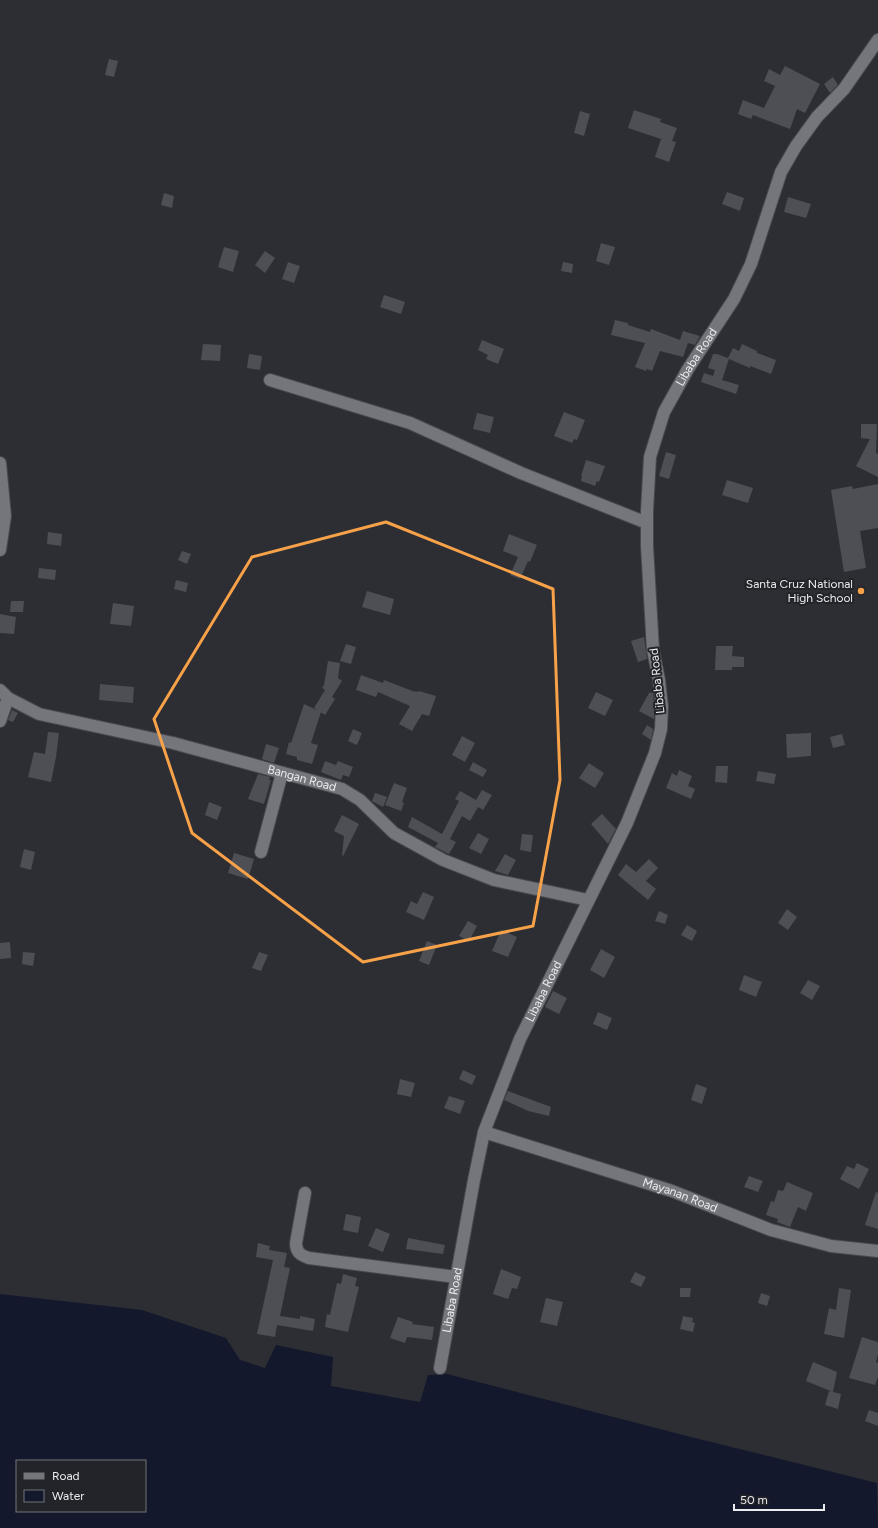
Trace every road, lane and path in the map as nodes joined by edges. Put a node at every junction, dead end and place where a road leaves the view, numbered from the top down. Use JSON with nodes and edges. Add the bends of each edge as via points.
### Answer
{"nodes":[{"id":1,"x":878,"y":40,"type":"edge"},
{"id":2,"x":270,"y":380,"type":"dead end"},
{"id":3,"x":0,"y":463,"type":"edge"},
{"id":4,"x":647,"y":523,"type":"junction"},
{"id":5,"x":0,"y":550,"type":"edge"},
{"id":6,"x":4,"y":694,"type":"edge"},
{"id":7,"x":0,"y":721,"type":"edge"},
{"id":8,"x":282,"y":773,"type":"junction"},
{"id":9,"x":261,"y":852,"type":"dead end"},
{"id":10,"x":588,"y":900,"type":"junction"},
{"id":11,"x":484,"y":1132,"type":"junction"},
{"id":12,"x":304,"y":1193,"type":"dead end"},
{"id":13,"x":878,"y":1251,"type":"edge"},
{"id":14,"x":456,"y":1277,"type":"junction"},
{"id":15,"x":440,"y":1368,"type":"dead end"}],
"edges":[{"from":1,"to":4,"type":"street","name":"Libaba Road","via":[[844,89],[817,117],[781,172],[751,264],[734,299],[688,369],[664,412],[650,457]]},
{"from":2,"to":4,"type":"street","via":[[410,423],[521,473]]},
{"from":3,"to":5,"type":"street","via":[[5,516]]},
{"from":4,"to":10,"type":"street","name":"Libaba Road","via":[[646,546],[653,650],[662,706],[661,729],[655,753],[627,823]]},
{"from":6,"to":7,"type":"street"},
{"from":6,"to":8,"type":"street","name":"Bangan Road","via":[[39,714],[173,743]]},
{"from":8,"to":9,"type":"street"},
{"from":8,"to":10,"type":"street","name":"Bangan Road","via":[[342,789],[360,800],[394,833],[443,860],[494,880]]},
{"from":10,"to":11,"type":"street","name":"Libaba Road","via":[[520,1039]]},
{"from":11,"to":13,"type":"street","name":"Mayanan Road","via":[[672,1191],[771,1230],[831,1246]]},
{"from":11,"to":14,"type":"street","name":"Libaba Road"},
{"from":12,"to":14,"type":"street","via":[[296,1243],[296,1250],[303,1256]]},
{"from":14,"to":15,"type":"street","name":"Libaba Road"}]}
